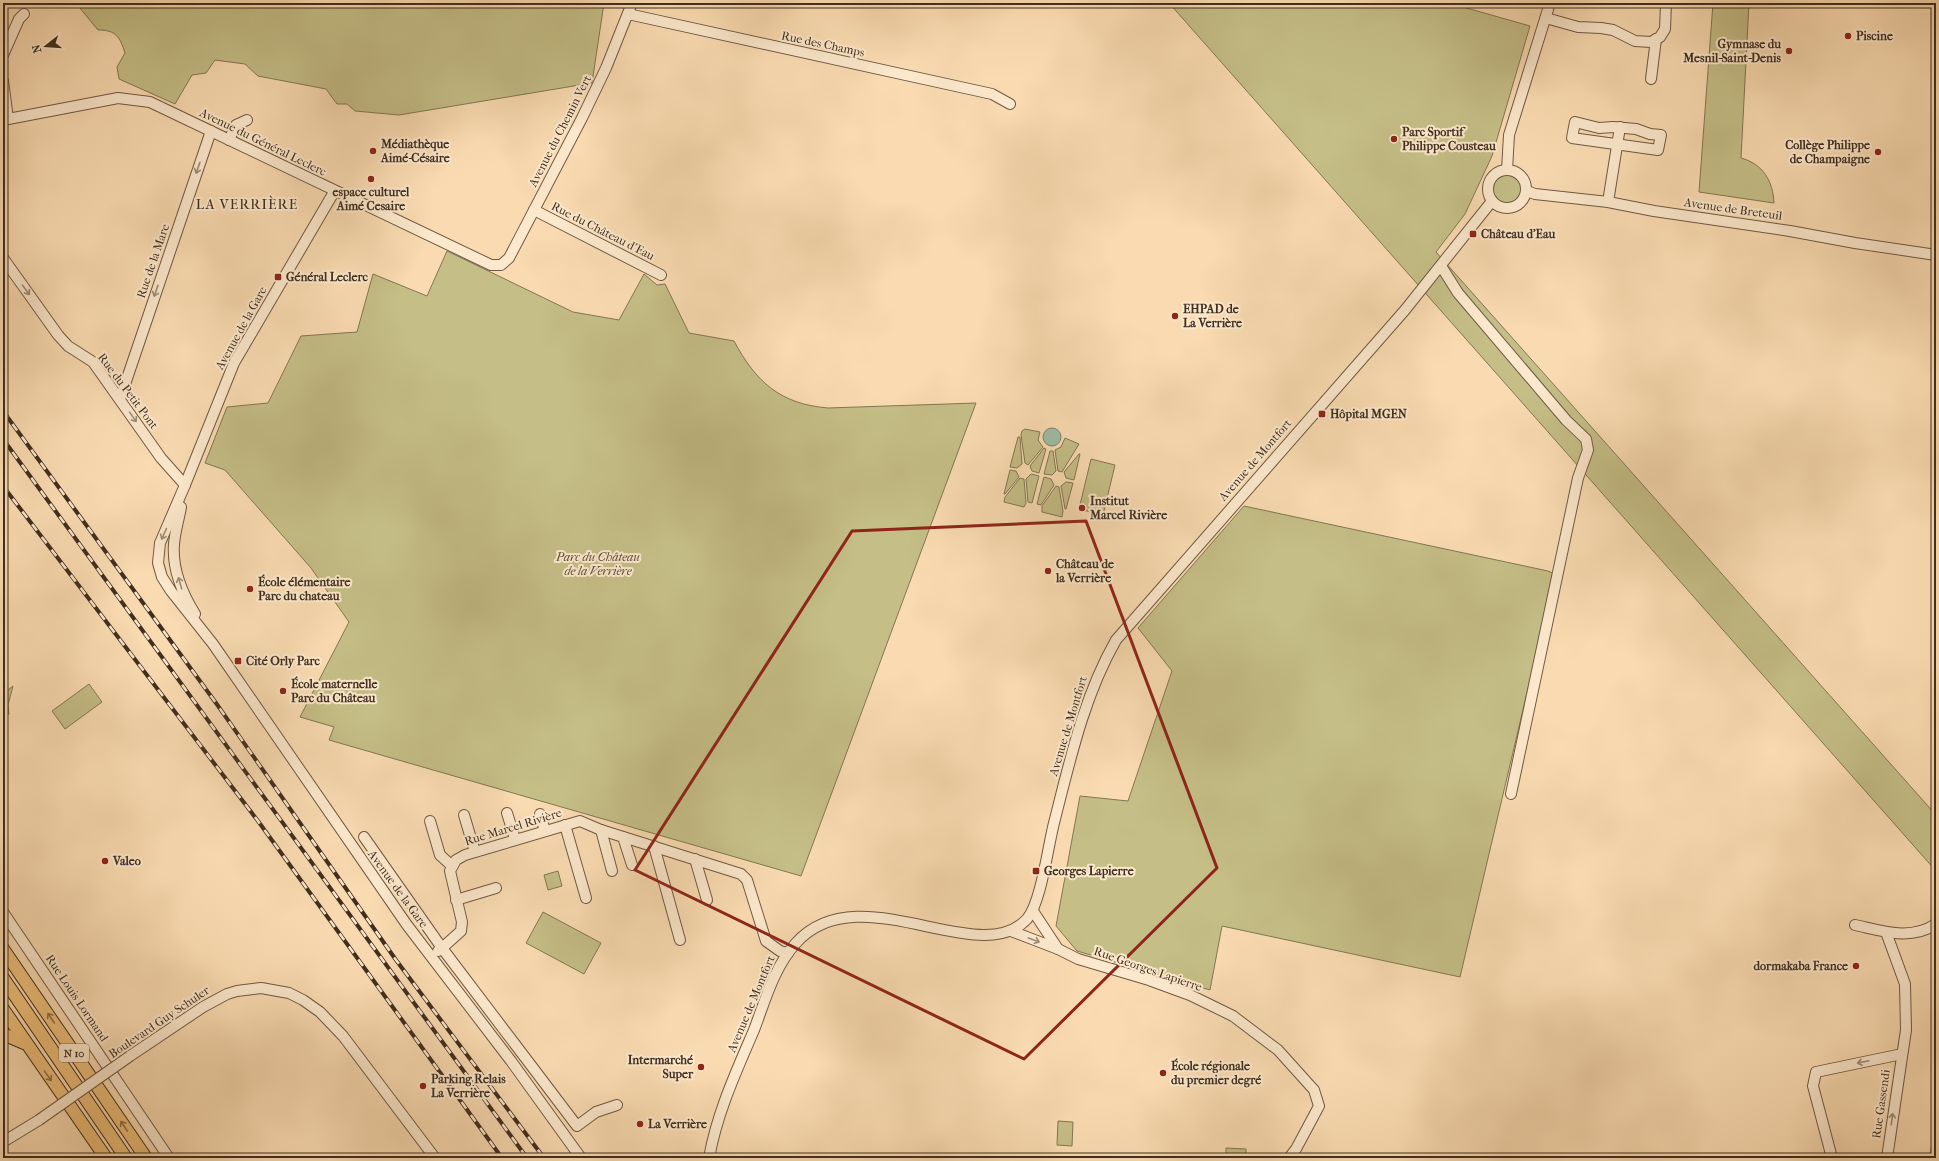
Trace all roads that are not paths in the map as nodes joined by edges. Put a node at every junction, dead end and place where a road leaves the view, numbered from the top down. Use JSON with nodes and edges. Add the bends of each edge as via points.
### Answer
{"nodes":[{"id":1,"x":632,"y":3,"type":"edge"},
{"id":2,"x":1550,"y":3,"type":"edge"},
{"id":3,"x":1666,"y":3,"type":"edge"},
{"id":4,"x":24,"y":14,"type":"dead end"},
{"id":5,"x":628,"y":14,"type":"junction"},
{"id":6,"x":1546,"y":18,"type":"junction"},
{"id":7,"x":1656,"y":39,"type":"junction"},
{"id":8,"x":3,"y":54,"type":"edge"},
{"id":9,"x":1651,"y":79,"type":"dead end"},
{"id":10,"x":3,"y":81,"type":"edge"},
{"id":11,"x":1010,"y":104,"type":"dead end"},
{"id":12,"x":6,"y":120,"type":"edge"},
{"id":13,"x":247,"y":120,"type":"dead end"},
{"id":14,"x":1620,"y":127,"type":"junction"},
{"id":15,"x":211,"y":131,"type":"junction"},
{"id":16,"x":228,"y":140,"type":"junction"},
{"id":17,"x":1618,"y":145,"type":"junction"},
{"id":18,"x":1507,"y":170,"type":"junction"},
{"id":19,"x":1527,"y":191,"type":"junction"},
{"id":20,"x":334,"y":192,"type":"junction"},
{"id":21,"x":1492,"y":201,"type":"junction"},
{"id":22,"x":1608,"y":202,"type":"junction"},
{"id":23,"x":534,"y":210,"type":"junction"},
{"id":24,"x":1936,"y":254,"type":"edge"},
{"id":25,"x":3,"y":258,"type":"edge"},
{"id":26,"x":501,"y":264,"type":"joint"},
{"id":27,"x":1441,"y":266,"type":"junction"},
{"id":28,"x":661,"y":275,"type":"dead end"},
{"id":29,"x":120,"y":399,"type":"junction"},
{"id":30,"x":186,"y":486,"type":"junction"},
{"id":31,"x":202,"y":630,"type":"junction"},
{"id":32,"x":1511,"y":794,"type":"dead end"},
{"id":33,"x":507,"y":813,"type":"dead end"},
{"id":34,"x":540,"y":814,"type":"dead end"},
{"id":35,"x":464,"y":815,"type":"dead end"},
{"id":36,"x":430,"y":821,"type":"dead end"},
{"id":37,"x":565,"y":825,"type":"junction"},
{"id":38,"x":600,"y":830,"type":"junction"},
{"id":39,"x":544,"y":831,"type":"junction"},
{"id":40,"x":364,"y":837,"type":"dead end"},
{"id":41,"x":623,"y":837,"type":"junction"},
{"id":42,"x":515,"y":840,"type":"junction"},
{"id":43,"x":654,"y":846,"type":"junction"},
{"id":44,"x":475,"y":852,"type":"junction"},
{"id":45,"x":695,"y":859,"type":"junction"},
{"id":46,"x":632,"y":865,"type":"dead end"},
{"id":47,"x":452,"y":866,"type":"junction"},
{"id":48,"x":612,"y":871,"type":"dead end"},
{"id":49,"x":496,"y":888,"type":"dead end"},
{"id":50,"x":586,"y":898,"type":"dead end"},
{"id":51,"x":456,"y":900,"type":"junction"},
{"id":52,"x":707,"y":900,"type":"dead end"},
{"id":53,"x":1033,"y":911,"type":"junction"},
{"id":54,"x":3,"y":912,"type":"edge"},
{"id":55,"x":1936,"y":924,"type":"edge"},
{"id":56,"x":1855,"y":925,"type":"dead end"},
{"id":57,"x":1010,"y":931,"type":"junction"},
{"id":58,"x":1886,"y":932,"type":"junction"},
{"id":59,"x":680,"y":940,"type":"dead end"},
{"id":60,"x":442,"y":948,"type":"junction"},
{"id":61,"x":3,"y":949,"type":"edge"},
{"id":62,"x":1058,"y":949,"type":"junction"},
{"id":63,"x":788,"y":953,"type":"junction"},
{"id":64,"x":431,"y":955,"type":"junction"},
{"id":65,"x":3,"y":978,"type":"edge"},
{"id":66,"x":3,"y":1009,"type":"edge"},
{"id":67,"x":3,"y":1034,"type":"edge"},
{"id":68,"x":26,"y":1044,"type":"junction"},
{"id":69,"x":1902,"y":1054,"type":"junction"},
{"id":70,"x":617,"y":1105,"type":"dead end"},
{"id":71,"x":577,"y":1126,"type":"junction"},
{"id":72,"x":17,"y":1133,"type":"junction"},
{"id":73,"x":564,"y":1134,"type":"junction"},
{"id":74,"x":3,"y":1135,"type":"edge"},
{"id":75,"x":3,"y":1142,"type":"edge"},
{"id":76,"x":429,"y":1154,"type":"edge"},
{"id":77,"x":1298,"y":1154,"type":"edge"},
{"id":78,"x":106,"y":1158,"type":"edge"},
{"id":79,"x":126,"y":1158,"type":"edge"},
{"id":80,"x":146,"y":1158,"type":"edge"},
{"id":81,"x":169,"y":1158,"type":"edge"},
{"id":82,"x":435,"y":1158,"type":"edge"},
{"id":83,"x":580,"y":1158,"type":"edge"},
{"id":84,"x":709,"y":1158,"type":"edge"},
{"id":85,"x":1290,"y":1158,"type":"edge"},
{"id":86,"x":1832,"y":1158,"type":"edge"},
{"id":87,"x":1887,"y":1158,"type":"edge"}],
"edges":[{"from":1,"to":5,"type":"street","name":"Avenue du Chemin Vert"},
{"from":2,"to":6,"type":"street"},
{"from":3,"to":7,"type":"street","via":[[1665,29]]},
{"from":4,"to":8,"type":"street","via":[[19,19]]},
{"from":5,"to":11,"type":"street","name":"Rue des Champs","via":[[992,94]]},
{"from":5,"to":23,"type":"street","name":"Avenue du Chemin Vert","via":[[602,75]]},
{"from":6,"to":7,"type":"street","via":[[1578,27],[1613,30],[1635,41],[1651,42]]},
{"from":6,"to":18,"type":"street","via":[[1509,135]]},
{"from":7,"to":9,"type":"street"},
{"from":10,"to":12,"type":"street"},
{"from":12,"to":15,"type":"street","name":"Avenue du Général Leclerc","via":[[118,98],[150,102]]},
{"from":13,"to":16,"type":"street","via":[[236,126]]},
{"from":14,"to":17,"type":"street"},
{"from":14,"to":17,"type":"street","via":[[1661,135],[1658,150]]},
{"from":14,"to":17,"type":"street","via":[[1599,128],[1574,122],[1572,138]]},
{"from":15,"to":16,"type":"street","name":"Avenue du Général Leclerc"},
{"from":15,"to":29,"type":"street","name":"Rue de la Mare","one_way":true},
{"from":16,"to":20,"type":"street","name":"Avenue du Général Leclerc"},
{"from":17,"to":22,"type":"street"},
{"from":18,"to":19,"type":"street","via":[[1519,174],[1526,184]]},
{"from":18,"to":21,"type":"street","via":[[1496,174],[1489,183],[1488,195]]},
{"from":19,"to":21,"type":"street","via":[[1516,207],[1503,209]]},
{"from":19,"to":22,"type":"street","name":"Avenue de Breteuil"},
{"from":20,"to":26,"type":"street","name":"Avenue du Général Leclerc","via":[[491,265]]},
{"from":20,"to":30,"type":"street","name":"Avenue de la Gare","via":[[234,362]]},
{"from":21,"to":27,"type":"street","name":"Avenue de Montfort"},
{"from":22,"to":24,"type":"street","name":"Avenue de Breteuil"},
{"from":23,"to":26,"type":"street","name":"Avenue du Chemin Vert","via":[[509,258]]},
{"from":23,"to":28,"type":"street","name":"Rue du Château d'Eau"},
{"from":25,"to":29,"type":"street","name":"Rue du Petit Pont","one_way":true,"via":[[58,335],[68,346],[93,362]]},
{"from":27,"to":32,"type":"street","via":[[1458,293],[1566,420],[1586,439],[1588,450],[1578,478]]},
{"from":27,"to":53,"type":"street","name":"Avenue de Montfort","via":[[1116,640],[1096,679],[1082,717]]},
{"from":29,"to":30,"type":"street","name":"Rue du Petit Pont","one_way":true,"via":[[161,458]]},
{"from":31,"to":30,"type":"street","name":"Avenue de la Gare","one_way":true,"via":[[180,586],[176,567],[174,544]]},
{"from":30,"to":31,"type":"street","name":"Avenue de la Gare","one_way":true,"via":[[160,543],[158,564],[162,577],[171,591]]},
{"from":31,"to":64,"type":"street","name":"Avenue de la Gare","via":[[407,925]]},
{"from":33,"to":42,"type":"street"},
{"from":34,"to":39,"type":"street"},
{"from":35,"to":44,"type":"street"},
{"from":36,"to":47,"type":"street","via":[[440,855]]},
{"from":37,"to":38,"type":"street","name":"Rue Marcel Rivière","via":[[580,821]]},
{"from":37,"to":39,"type":"street","name":"Rue Marcel Rivière"},
{"from":37,"to":50,"type":"street"},
{"from":38,"to":41,"type":"street","name":"Rue Marcel Rivière"},
{"from":38,"to":48,"type":"street"},
{"from":39,"to":42,"type":"street","name":"Rue Marcel Rivière"},
{"from":40,"to":60,"type":"street"},
{"from":41,"to":43,"type":"street","name":"Rue Marcel Rivière"},
{"from":41,"to":46,"type":"street"},
{"from":42,"to":44,"type":"street","name":"Rue Marcel Rivière"},
{"from":43,"to":45,"type":"street","name":"Rue Marcel Rivière"},
{"from":43,"to":59,"type":"street"},
{"from":44,"to":47,"type":"street","name":"Rue Marcel Rivière","via":[[461,857]]},
{"from":45,"to":52,"type":"street"},
{"from":45,"to":63,"type":"street","name":"Rue Marcel Rivière","via":[[741,874],[747,880],[766,941],[780,951]]},
{"from":47,"to":51,"type":"street","via":[[451,877]]},
{"from":49,"to":51,"type":"street"},
{"from":51,"to":60,"type":"street","via":[[462,922],[461,931]]},
{"from":53,"to":57,"type":"street","name":"Avenue de Montfort","via":[[1020,926]]},
{"from":53,"to":62,"type":"street"},
{"from":54,"to":81,"type":"street","name":"Rue Louis Lormand"},
{"from":55,"to":58,"type":"street","via":[[1920,932]]},
{"from":56,"to":58,"type":"street"},
{"from":57,"to":62,"type":"street","name":"Rue Georges Lapierre","one_way":true},
{"from":57,"to":63,"type":"street","name":"Avenue de Montfort","via":[[993,936],[980,935],[887,918],[853,917],[813,929]]},
{"from":58,"to":69,"type":"street","name":"Rue Gassendi","via":[[1905,984],[1906,1030]]},
{"from":60,"to":64,"type":"street"},
{"from":60,"to":71,"type":"street"},
{"from":80,"to":61,"type":"main road","number":"N 10","one_way":true},
{"from":62,"to":77,"type":"street","name":"Rue Georges Lapierre","via":[[1078,959],[1190,995],[1233,1016],[1278,1050],[1314,1090],[1319,1106]]},
{"from":63,"to":84,"type":"street","name":"Avenue de Montfort","via":[[774,978],[718,1119]]},
{"from":64,"to":73,"type":"street","name":"Avenue de la Gare"},
{"from":65,"to":79,"type":"main road","number":"N 10"},
{"from":66,"to":68,"type":"main road"},
{"from":67,"to":68,"type":"main road"},
{"from":68,"to":78,"type":"main road","one_way":true},
{"from":69,"to":86,"type":"street","name":"Rue Gassendi","one_way":true,"via":[[1816,1072],[1813,1086]]},
{"from":87,"to":69,"type":"street","name":"Rue Gassendi","one_way":true},
{"from":70,"to":71,"type":"street","via":[[596,1112]]},
{"from":71,"to":73,"type":"street"},
{"from":72,"to":74,"type":"street","name":"Boulevard Guy Schuler"},
{"from":72,"to":75,"type":"street","name":"Boulevard Guy Schuler"},
{"from":72,"to":76,"type":"street","name":"Boulevard Guy Schuler","bridge":true,"via":[[203,1007],[237,991],[261,988],[282,991],[312,1005],[343,1036]]},
{"from":73,"to":83,"type":"street","name":"Avenue de la Gare"},
{"from":76,"to":82,"type":"street","name":"Boulevard Guy Schuler"},
{"from":77,"to":85,"type":"street","name":"Rue Georges Lapierre"}]}
